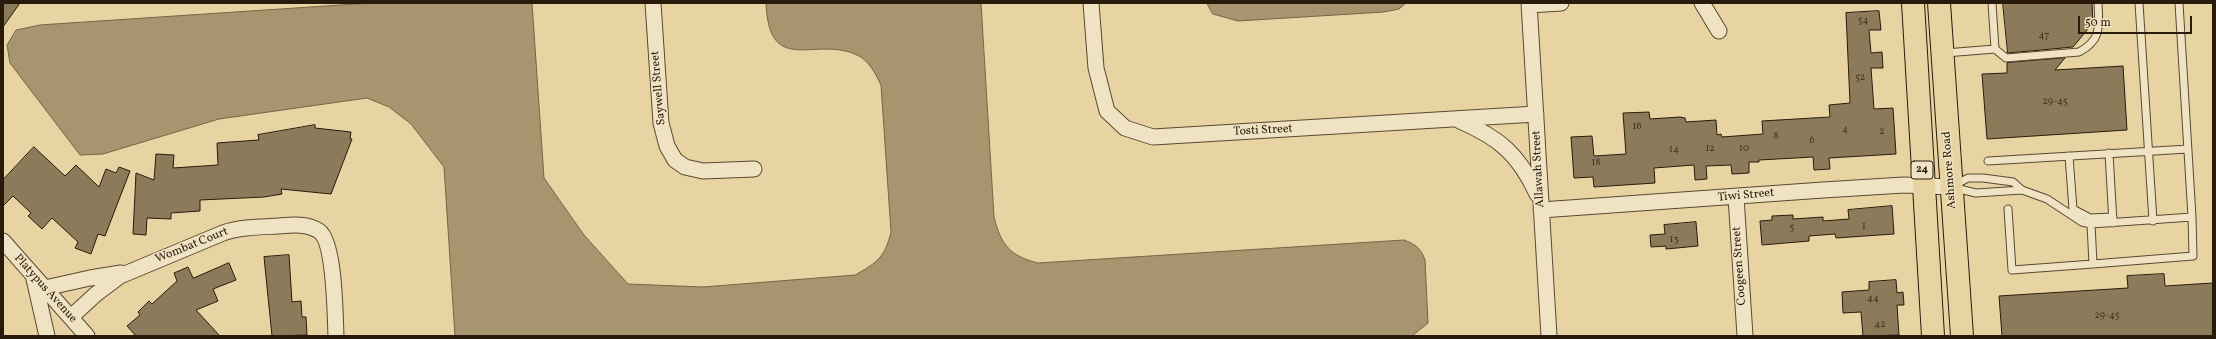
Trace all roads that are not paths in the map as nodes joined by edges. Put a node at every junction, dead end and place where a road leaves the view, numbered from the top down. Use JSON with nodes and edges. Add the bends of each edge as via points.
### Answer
{"nodes":[{"id":1,"x":653,"y":3,"type":"edge"},
{"id":2,"x":1091,"y":3,"type":"edge"},
{"id":3,"x":1561,"y":3,"type":"edge"},
{"id":4,"x":1702,"y":3,"type":"edge"},
{"id":5,"x":1913,"y":3,"type":"edge"},
{"id":6,"x":1939,"y":3,"type":"edge"},
{"id":7,"x":1992,"y":3,"type":"edge"},
{"id":8,"x":2098,"y":3,"type":"edge"},
{"id":9,"x":2139,"y":3,"type":"edge"},
{"id":10,"x":2179,"y":3,"type":"edge"},
{"id":11,"x":1529,"y":4,"type":"edge"},
{"id":12,"x":1719,"y":31,"type":"dead end"},
{"id":13,"x":1995,"y":49,"type":"junction"},
{"id":14,"x":1943,"y":53,"type":"junction"},
{"id":15,"x":1536,"y":114,"type":"junction"},
{"id":16,"x":1458,"y":120,"type":"junction"},
{"id":17,"x":2188,"y":149,"type":"junction"},
{"id":18,"x":2148,"y":151,"type":"junction"},
{"id":19,"x":2109,"y":154,"type":"junction"},
{"id":20,"x":2069,"y":156,"type":"junction"},
{"id":21,"x":1988,"y":161,"type":"dead end"},
{"id":22,"x":754,"y":169,"type":"dead end"},
{"id":23,"x":1923,"y":186,"type":"junction"},
{"id":24,"x":1951,"y":187,"type":"junction"},
{"id":25,"x":2022,"y":190,"type":"junction"},
{"id":26,"x":1736,"y":197,"type":"junction"},
{"id":27,"x":1541,"y":206,"type":"junction"},
{"id":28,"x":2008,"y":209,"type":"dead end"},
{"id":29,"x":2072,"y":212,"type":"junction"},
{"id":30,"x":2192,"y":217,"type":"junction"},
{"id":31,"x":2113,"y":220,"type":"junction"},
{"id":32,"x":2153,"y":220,"type":"junction"},
{"id":33,"x":2091,"y":224,"type":"junction"},
{"id":34,"x":3,"y":241,"type":"edge"},
{"id":35,"x":2093,"y":264,"type":"junction"},
{"id":36,"x":126,"y":273,"type":"junction"},
{"id":37,"x":32,"y":274,"type":"junction"},
{"id":38,"x":45,"y":288,"type":"junction"},
{"id":39,"x":71,"y":317,"type":"junction"},
{"id":40,"x":47,"y":336,"type":"edge"},
{"id":41,"x":87,"y":336,"type":"edge"},
{"id":42,"x":336,"y":336,"type":"edge"},
{"id":43,"x":1549,"y":336,"type":"edge"},
{"id":44,"x":1745,"y":336,"type":"edge"},
{"id":45,"x":1933,"y":336,"type":"edge"},
{"id":46,"x":1962,"y":336,"type":"edge"}],
"edges":[{"from":1,"to":22,"type":"street","name":"Saywell Street","via":[[661,123],[672,156],[685,167],[703,172]]},
{"from":2,"to":16,"type":"street","name":"Tosti Street","via":[[1096,68],[1107,111],[1125,128],[1153,137]]},
{"from":3,"to":11,"type":"street"},
{"from":4,"to":12,"type":"street"},
{"from":5,"to":23,"type":"main road","number":"24"},
{"from":6,"to":14,"type":"main road","name":"Ashmore Road","number":"24"},
{"from":7,"to":13,"type":"lane"},
{"from":8,"to":13,"type":"lane","via":[[2097,37],[2089,47],[2079,52],[2006,58]]},
{"from":9,"to":18,"type":"lane"},
{"from":10,"to":17,"type":"lane"},
{"from":11,"to":15,"type":"street","name":"Allawah Street"},
{"from":13,"to":14,"type":"lane"},
{"from":14,"to":24,"type":"main road","name":"Ashmore Road","number":"24"},
{"from":15,"to":16,"type":"street","name":"Tosti Street"},
{"from":15,"to":27,"type":"street","name":"Allawah Street"},
{"from":16,"to":27,"type":"street","via":[[1488,134],[1508,148],[1525,170]]},
{"from":17,"to":18,"type":"lane"},
{"from":17,"to":30,"type":"lane"},
{"from":18,"to":19,"type":"lane"},
{"from":18,"to":32,"type":"lane"},
{"from":19,"to":20,"type":"lane"},
{"from":19,"to":31,"type":"lane"},
{"from":20,"to":21,"type":"lane"},
{"from":20,"to":29,"type":"lane"},
{"from":23,"to":24,"type":"street","name":"Tiwi Street"},
{"from":23,"to":26,"type":"street","name":"Tiwi Street","via":[[1904,185]]},
{"from":23,"to":45,"type":"main road","number":"24"},
{"from":24,"to":25,"type":"lane","via":[[1976,193]]},
{"from":24,"to":25,"type":"lane","via":[[1968,178],[1983,178],[2014,182]]},
{"from":24,"to":46,"type":"main road","name":"Ashmore Road","number":"24"},
{"from":25,"to":29,"type":"lane"},
{"from":26,"to":27,"type":"street","name":"Tiwi Street"},
{"from":26,"to":44,"type":"street","name":"Coogeen Street"},
{"from":27,"to":43,"type":"street","name":"Allawah Street"},
{"from":28,"to":35,"type":"lane","via":[[2012,270]]},
{"from":29,"to":31,"type":"lane","via":[[2090,218]]},
{"from":29,"to":33,"type":"lane","via":[[2082,222]]},
{"from":30,"to":32,"type":"lane"},
{"from":30,"to":35,"type":"lane","via":[[2194,256]]},
{"from":31,"to":32,"type":"lane"},
{"from":31,"to":33,"type":"lane"},
{"from":33,"to":35,"type":"lane"},
{"from":34,"to":37,"type":"street","name":"Platypus Avenue"},
{"from":36,"to":38,"type":"street","name":"Wombat Court"},
{"from":36,"to":39,"type":"street","name":"Wombat Court","via":[[104,287]]},
{"from":36,"to":42,"type":"street","name":"Wombat Court","via":[[228,231],[295,225],[310,227],[322,234],[329,250]]},
{"from":37,"to":38,"type":"street","name":"Platypus Avenue"},
{"from":37,"to":40,"type":"street"},
{"from":38,"to":39,"type":"street","name":"Platypus Avenue"},
{"from":39,"to":41,"type":"street","name":"Platypus Avenue"}]}
